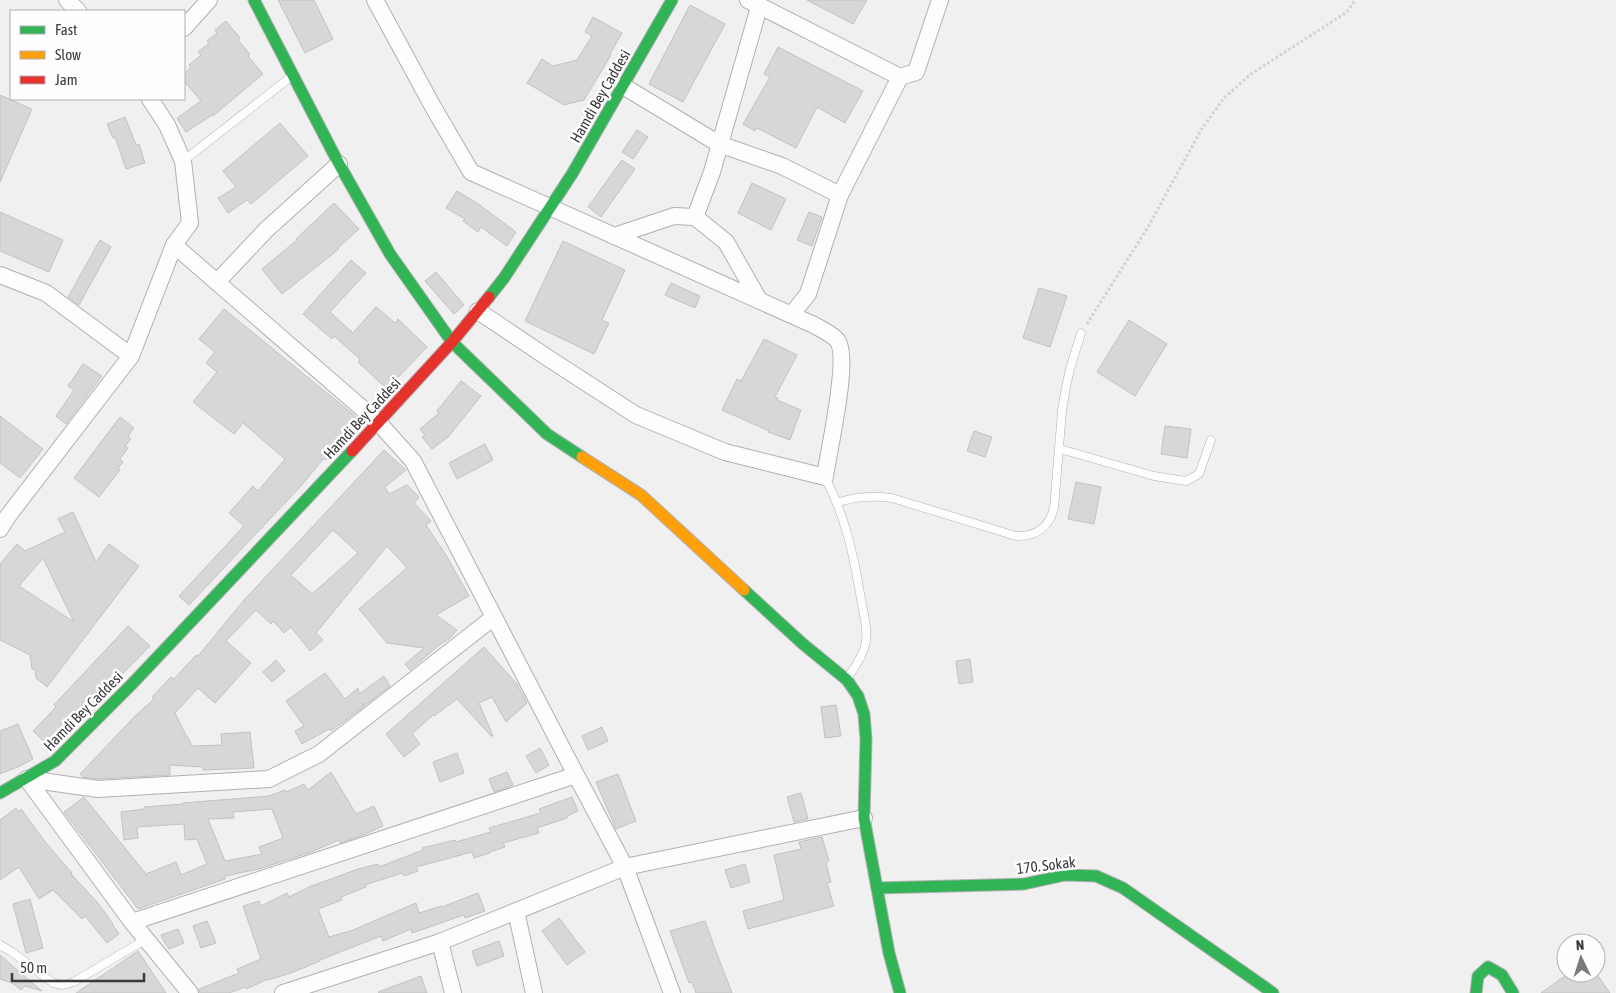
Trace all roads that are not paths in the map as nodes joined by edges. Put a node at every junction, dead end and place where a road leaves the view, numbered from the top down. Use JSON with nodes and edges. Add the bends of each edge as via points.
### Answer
{"nodes":[{"id":1,"x":67,"y":0,"type":"edge"},
{"id":2,"x":209,"y":0,"type":"edge"},
{"id":3,"x":254,"y":0,"type":"edge"},
{"id":4,"x":374,"y":0,"type":"edge"},
{"id":5,"x":672,"y":0,"type":"edge"},
{"id":6,"x":940,"y":0,"type":"edge"},
{"id":7,"x":754,"y":3,"type":"edge"},
{"id":8,"x":77,"y":10,"type":"edge"},
{"id":9,"x":185,"y":27,"type":"edge"},
{"id":10,"x":293,"y":75,"type":"junction"},
{"id":11,"x":900,"y":77,"type":"junction"},
{"id":12,"x":623,"y":86,"type":"junction"},
{"id":13,"x":151,"y":100,"type":"edge"},
{"id":14,"x":719,"y":144,"type":"junction"},
{"id":15,"x":182,"y":161,"type":"junction"},
{"id":16,"x":339,"y":164,"type":"junction"},
{"id":17,"x":840,"y":195,"type":"junction"},
{"id":18,"x":550,"y":208,"type":"junction"},
{"id":19,"x":695,"y":217,"type":"junction"},
{"id":20,"x":614,"y":236,"type":"junction"},
{"id":21,"x":174,"y":245,"type":"junction"},
{"id":22,"x":0,"y":275,"type":"edge"},
{"id":23,"x":217,"y":282,"type":"junction"},
{"id":24,"x":759,"y":300,"type":"junction"},
{"id":25,"x":478,"y":311,"type":"junction"},
{"id":26,"x":792,"y":314,"type":"junction"},
{"id":27,"x":1082,"y":334,"type":"road end"},
{"id":28,"x":452,"y":342,"type":"junction"},
{"id":29,"x":131,"y":356,"type":"junction"},
{"id":30,"x":378,"y":422,"type":"junction"},
{"id":31,"x":1211,"y":440,"type":"dead end"},
{"id":32,"x":1060,"y":449,"type":"junction"},
{"id":33,"x":825,"y":477,"type":"junction"},
{"id":34,"x":838,"y":503,"type":"junction"},
{"id":35,"x":0,"y":529,"type":"edge"},
{"id":36,"x":494,"y":617,"type":"junction"},
{"id":37,"x":847,"y":680,"type":"junction"},
{"id":38,"x":576,"y":775,"type":"junction"},
{"id":39,"x":27,"y":779,"type":"junction"},
{"id":40,"x":0,"y":793,"type":"edge"},
{"id":41,"x":864,"y":818,"type":"junction"},
{"id":42,"x":625,"y":867,"type":"junction"},
{"id":43,"x":877,"y":888,"type":"junction"},
{"id":44,"x":516,"y":911,"type":"junction"},
{"id":45,"x":132,"y":922,"type":"junction"},
{"id":46,"x":146,"y":939,"type":"junction"},
{"id":47,"x":440,"y":942,"type":"junction"},
{"id":48,"x":0,"y":945,"type":"edge"},
{"id":49,"x":190,"y":993,"type":"edge"},
{"id":50,"x":283,"y":993,"type":"edge"},
{"id":51,"x":453,"y":993,"type":"edge"},
{"id":52,"x":534,"y":993,"type":"edge"},
{"id":53,"x":672,"y":993,"type":"edge"},
{"id":54,"x":900,"y":993,"type":"edge"},
{"id":55,"x":1274,"y":993,"type":"edge"},
{"id":56,"x":1476,"y":993,"type":"edge"},
{"id":57,"x":1513,"y":993,"type":"edge"}],
"edges":[{"from":1,"to":8,"type":"street"},
{"from":2,"to":9,"type":"street"},
{"from":3,"to":10,"type":"street"},
{"from":4,"to":18,"type":"street","via":[[471,172]]},
{"from":5,"to":12,"type":"street","name":"Hamdi Bey Caddesi"},
{"from":6,"to":11,"type":"street","via":[[916,72]]},
{"from":7,"to":11,"type":"street"},
{"from":7,"to":14,"type":"street"},
{"from":10,"to":15,"type":"lane"},
{"from":10,"to":16,"type":"street"},
{"from":11,"to":17,"type":"street"},
{"from":12,"to":14,"type":"street"},
{"from":12,"to":18,"type":"street","name":"Hamdi Bey Caddesi"},
{"from":13,"to":15,"type":"street","via":[[167,125]]},
{"from":14,"to":17,"type":"street","via":[[782,166]]},
{"from":14,"to":19,"type":"street"},
{"from":15,"to":21,"type":"street","via":[[190,223]]},
{"from":16,"to":23,"type":"street","via":[[266,230]]},
{"from":16,"to":28,"type":"street","via":[[390,254]]},
{"from":17,"to":26,"type":"street","via":[[808,294]]},
{"from":18,"to":20,"type":"street"},
{"from":18,"to":25,"type":"street","name":"Hamdi Bey Caddesi"},
{"from":19,"to":20,"type":"street","via":[[674,216]]},
{"from":19,"to":24,"type":"street","via":[[726,242]]},
{"from":20,"to":24,"type":"street"},
{"from":21,"to":23,"type":"street"},
{"from":21,"to":29,"type":"street"},
{"from":22,"to":29,"type":"street","via":[[46,293]]},
{"from":23,"to":30,"type":"street"},
{"from":24,"to":26,"type":"street"},
{"from":25,"to":28,"type":"street","name":"Hamdi Bey Caddesi"},
{"from":25,"to":33,"type":"street","via":[[636,415],[725,452]]},
{"from":26,"to":33,"type":"street","via":[[837,340],[842,354],[842,380]]},
{"from":27,"to":32,"type":"lane","via":[[1066,387]]},
{"from":28,"to":30,"type":"street","name":"Hamdi Bey Caddesi"},
{"from":28,"to":37,"type":"street","via":[[547,434],[641,495],[803,644]]},
{"from":29,"to":35,"type":"street"},
{"from":30,"to":36,"type":"street","via":[[413,461]]},
{"from":30,"to":39,"type":"street","name":"Hamdi Bey Caddesi","via":[[132,684],[56,761]]},
{"from":31,"to":32,"type":"lane","via":[[1199,474],[1186,481],[1154,476]]},
{"from":32,"to":34,"type":"lane","via":[[1052,515],[1045,527],[1031,535],[1016,536],[892,498],[852,498]]},
{"from":33,"to":34,"type":"lane"},
{"from":34,"to":37,"type":"lane","via":[[853,550],[866,630],[860,659]]},
{"from":36,"to":38,"type":"street"},
{"from":36,"to":39,"type":"street","via":[[319,754],[268,779],[98,789]]},
{"from":37,"to":41,"type":"street","via":[[858,696],[864,714]]},
{"from":38,"to":42,"type":"street"},
{"from":38,"to":45,"type":"street"},
{"from":39,"to":40,"type":"street","name":"Hamdi Bey Caddesi"},
{"from":39,"to":45,"type":"street"},
{"from":41,"to":42,"type":"street"},
{"from":41,"to":43,"type":"street"},
{"from":42,"to":44,"type":"street"},
{"from":42,"to":53,"type":"street"},
{"from":43,"to":54,"type":"street"},
{"from":43,"to":55,"type":"street","name":"170. Sokak","via":[[1024,884],[1065,875],[1096,876],[1122,888]]},
{"from":44,"to":47,"type":"street"},
{"from":44,"to":52,"type":"street"},
{"from":45,"to":46,"type":"street"},
{"from":46,"to":48,"type":"lane","via":[[74,982],[63,985],[53,983]]},
{"from":46,"to":49,"type":"street"},
{"from":47,"to":50,"type":"street"},
{"from":47,"to":51,"type":"street"},
{"from":56,"to":57,"type":"street","via":[[1478,976],[1488,967],[1502,975]]}]}
